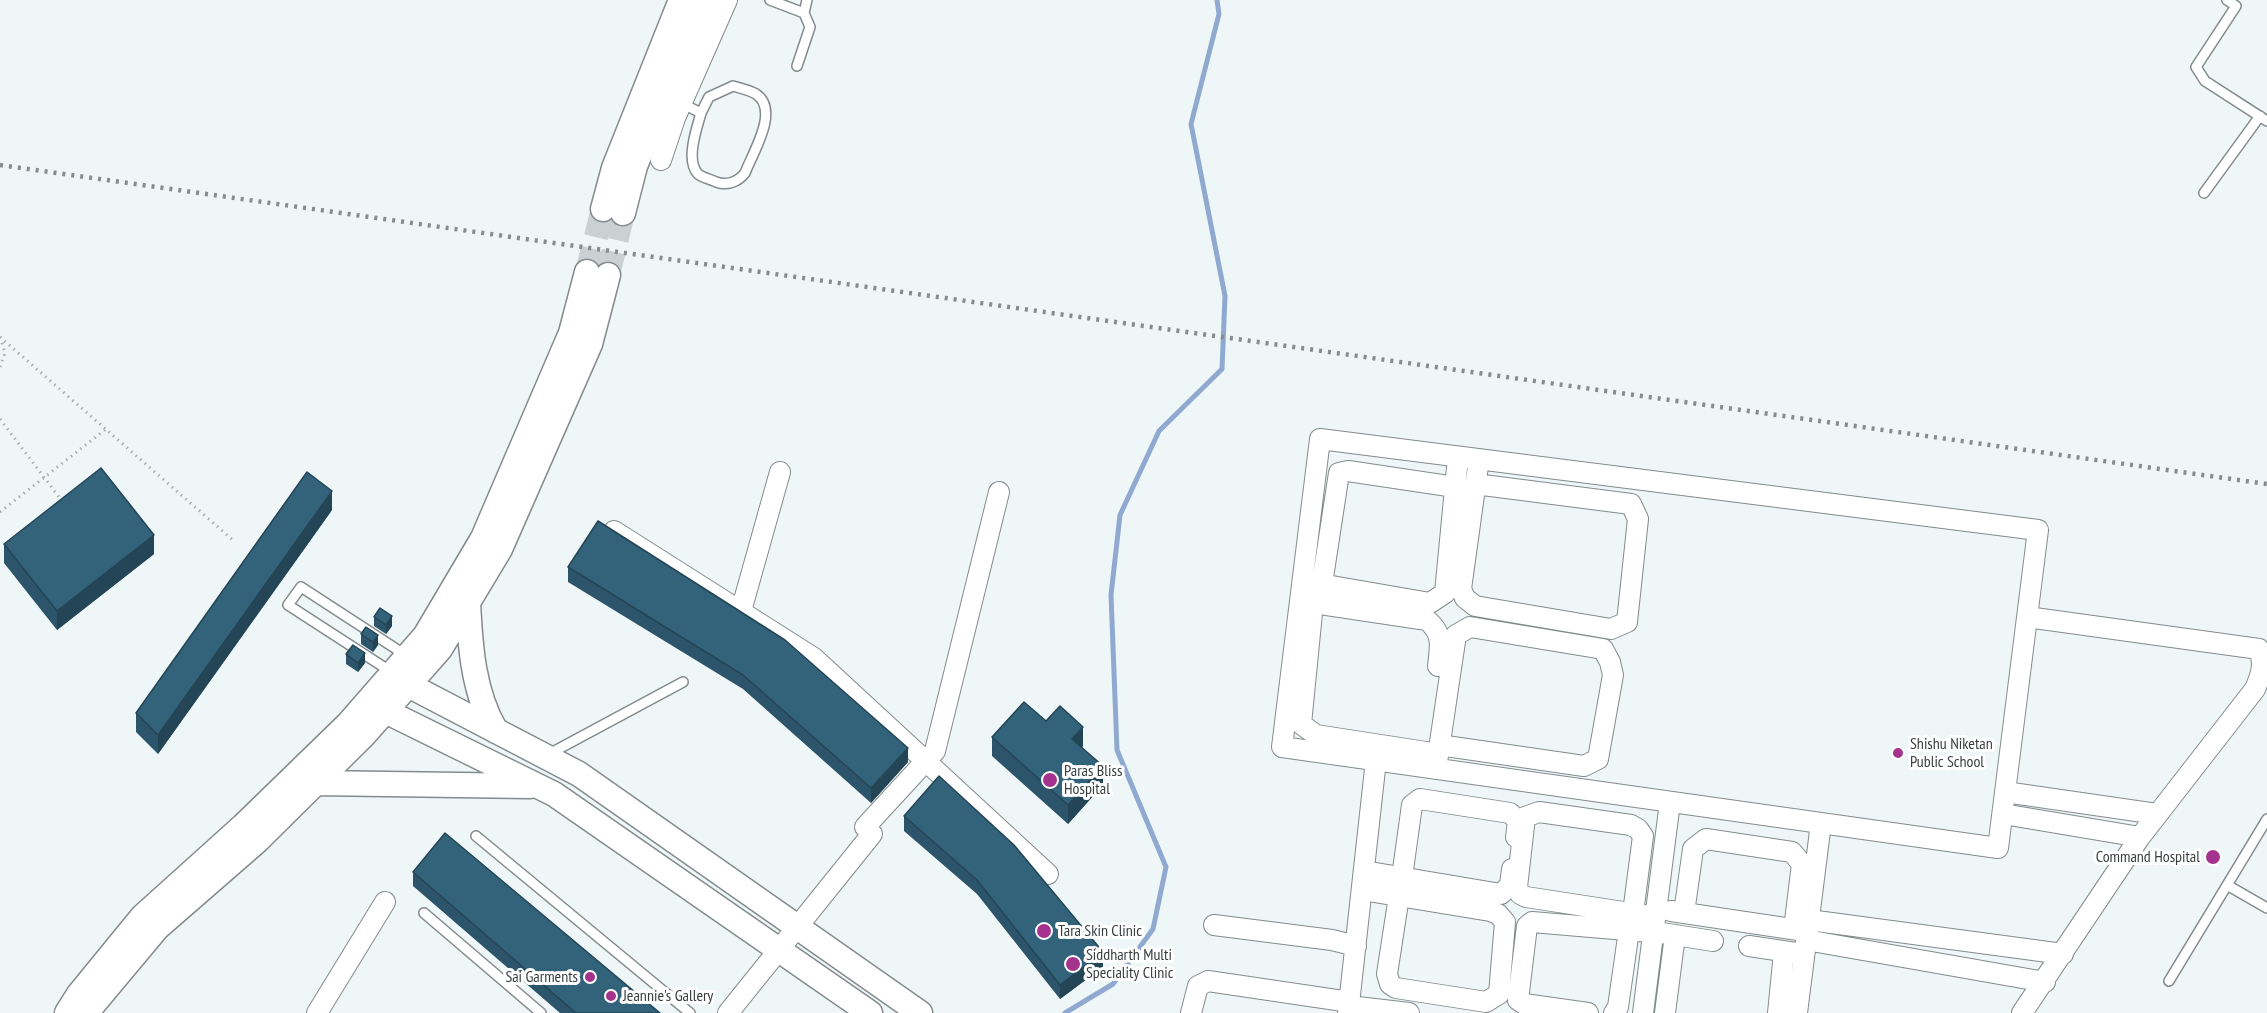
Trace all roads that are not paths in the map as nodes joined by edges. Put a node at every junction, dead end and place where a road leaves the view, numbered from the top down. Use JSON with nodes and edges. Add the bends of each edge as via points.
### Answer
{"nodes":[{"id":1,"x":681,"y":0,"type":"edge"},
{"id":2,"x":704,"y":0,"type":"edge"},
{"id":3,"x":727,"y":0,"type":"edge"},
{"id":4,"x":770,"y":0,"type":"edge"},
{"id":5,"x":807,"y":0,"type":"edge"},
{"id":6,"x":2227,"y":0,"type":"edge"},
{"id":7,"x":804,"y":13,"type":"junction"},
{"id":8,"x":798,"y":66,"type":"dead end"},
{"id":9,"x":681,"y":103,"type":"junction"},
{"id":10,"x":701,"y":113,"type":"junction"},
{"id":11,"x":2263,"y":118,"type":"edge"},
{"id":12,"x":661,"y":160,"type":"dead end"},
{"id":13,"x":2204,"y":192,"type":"dead end"},
{"id":14,"x":1458,"y":457,"type":"junction"},
{"id":15,"x":1479,"y":459,"type":"junction"},
{"id":16,"x":780,"y":472,"type":"dead end"},
{"id":17,"x":1475,"y":484,"type":"junction"},
{"id":18,"x":1455,"y":487,"type":"junction"},
{"id":19,"x":999,"y":492,"type":"dead end"},
{"id":20,"x":614,"y":531,"type":"edge"},
{"id":21,"x":1312,"y":583,"type":"junction"},
{"id":22,"x":468,"y":601,"type":"junction"},
{"id":23,"x":1307,"y":602,"type":"junction"},
{"id":24,"x":741,"y":612,"type":"junction"},
{"id":25,"x":2027,"y":617,"type":"junction"},
{"id":26,"x":400,"y":672,"type":"junction"},
{"id":27,"x":683,"y":682,"type":"dead end"},
{"id":28,"x":376,"y":706,"type":"junction"},
{"id":29,"x":496,"y":731,"type":"junction"},
{"id":30,"x":544,"y":756,"type":"junction"},
{"id":31,"x":1431,"y":758,"type":"junction"},
{"id":32,"x":927,"y":760,"type":"junction"},
{"id":33,"x":1376,"y":760,"type":"junction"},
{"id":34,"x":315,"y":783,"type":"junction"},
{"id":35,"x":538,"y":786,"type":"junction"},
{"id":36,"x":2005,"y":792,"type":"junction"},
{"id":37,"x":1670,"y":802,"type":"junction"},
{"id":38,"x":2003,"y":814,"type":"junction"},
{"id":39,"x":2157,"y":814,"type":"junction"},
{"id":40,"x":2267,"y":819,"type":"edge"},
{"id":41,"x":1821,"y":823,"type":"junction"},
{"id":42,"x":476,"y":836,"type":"dead end"},
{"id":43,"x":2140,"y":837,"type":"junction"},
{"id":44,"x":1048,"y":874,"type":"dead end"},
{"id":45,"x":1363,"y":880,"type":"junction"},
{"id":46,"x":2227,"y":885,"type":"junction"},
{"id":47,"x":1401,"y":887,"type":"junction"},
{"id":48,"x":385,"y":902,"type":"dead end"},
{"id":49,"x":2267,"y":908,"type":"edge"},
{"id":50,"x":424,"y":913,"type":"dead end"},
{"id":51,"x":1684,"y":913,"type":"junction"},
{"id":52,"x":1655,"y":920,"type":"junction"},
{"id":53,"x":1631,"y":921,"type":"junction"},
{"id":54,"x":1214,"y":925,"type":"dead end"},
{"id":55,"x":798,"y":927,"type":"junction"},
{"id":56,"x":1804,"y":935,"type":"junction"},
{"id":57,"x":1674,"y":936,"type":"junction"},
{"id":58,"x":1713,"y":941,"type":"dead end"},
{"id":59,"x":1356,"y":946,"type":"junction"},
{"id":60,"x":1749,"y":946,"type":"dead end"},
{"id":61,"x":779,"y":950,"type":"junction"},
{"id":62,"x":1784,"y":952,"type":"junction"},
{"id":63,"x":2063,"y":954,"type":"junction"},
{"id":64,"x":2169,"y":981,"type":"dead end"},
{"id":65,"x":2044,"y":982,"type":"junction"},
{"id":66,"x":1349,"y":1007,"type":"edge"},
{"id":67,"x":1379,"y":1011,"type":"edge"},
{"id":68,"x":67,"y":1013,"type":"edge"},
{"id":69,"x":86,"y":1013,"type":"edge"},
{"id":70,"x":317,"y":1013,"type":"edge"},
{"id":71,"x":541,"y":1013,"type":"edge"},
{"id":72,"x":690,"y":1013,"type":"edge"},
{"id":73,"x":728,"y":1013,"type":"edge"},
{"id":74,"x":870,"y":1013,"type":"edge"},
{"id":75,"x":920,"y":1013,"type":"edge"},
{"id":76,"x":1191,"y":1013,"type":"edge"},
{"id":77,"x":1409,"y":1013,"type":"edge"},
{"id":78,"x":1588,"y":1013,"type":"edge"},
{"id":79,"x":1614,"y":1013,"type":"edge"},
{"id":80,"x":1643,"y":1013,"type":"edge"},
{"id":81,"x":1665,"y":1013,"type":"edge"},
{"id":82,"x":1778,"y":1013,"type":"edge"},
{"id":83,"x":1797,"y":1013,"type":"edge"},
{"id":84,"x":2022,"y":1013,"type":"edge"}],
"edges":[{"from":1,"to":2,"type":"street","via":[[614,168],[613,211]]},
{"from":3,"to":9,"type":"street"},
{"from":4,"to":7,"type":"lane"},
{"from":5,"to":7,"type":"lane"},
{"from":6,"to":11,"type":"lane","via":[[2236,6],[2196,67],[2205,81]]},
{"from":7,"to":8,"type":"lane","via":[[810,27]]},
{"from":9,"to":10,"type":"lane"},
{"from":9,"to":12,"type":"street"},
{"from":10,"to":10,"type":"lane","via":[[710,97],[733,86],[756,94],[765,104],[767,117],[740,178],[722,184],[700,176],[696,170],[694,145]]},
{"from":11,"to":13,"type":"lane"},
{"from":14,"to":15,"type":"street"},
{"from":14,"to":18,"type":"street"},
{"from":14,"to":21,"type":"street","via":[[1320,439]]},
{"from":15,"to":17,"type":"street"},
{"from":15,"to":25,"type":"street","via":[[2038,530]]},
{"from":16,"to":24,"type":"street"},
{"from":17,"to":17,"type":"street","via":[[1631,504],[1638,519],[1627,622],[1611,628],[1475,606],[1465,598],[1461,589]]},
{"from":18,"to":21,"type":"street","via":[[1348,471],[1339,473]]},
{"from":18,"to":21,"type":"street","via":[[1445,593],[1439,599],[1430,603]]},
{"from":19,"to":32,"type":"street","via":[[935,751]]},
{"from":20,"to":24,"type":"street"},
{"from":21,"to":23,"type":"street"},
{"from":22,"to":26,"type":"street","via":[[440,649]]},
{"from":22,"to":26,"type":"street","via":[[500,549],[590,345],[597,274],[483,538]]},
{"from":22,"to":29,"type":"street","via":[[478,686],[484,712]]},
{"from":23,"to":31,"type":"street","via":[[1301,724],[1316,735]]},
{"from":23,"to":31,"type":"street","via":[[1427,620],[1437,628],[1441,640]]},
{"from":23,"to":33,"type":"street","via":[[1282,747]]},
{"from":24,"to":32,"type":"street","via":[[814,657]]},
{"from":25,"to":36,"type":"street"},
{"from":25,"to":39,"type":"street","via":[[2259,649],[2262,672],[2255,689]]},
{"from":26,"to":26,"type":"lane","via":[[301,587],[288,605]]},
{"from":26,"to":28,"type":"street"},
{"from":26,"to":29,"type":"street"},
{"from":27,"to":30,"type":"lane"},
{"from":28,"to":34,"type":"street"},
{"from":28,"to":35,"type":"street"},
{"from":28,"to":68,"type":"street","via":[[142,917]]},
{"from":29,"to":30,"type":"street"},
{"from":30,"to":55,"type":"street","via":[[579,774]]},
{"from":31,"to":31,"type":"street","via":[[1456,634],[1462,629],[1470,627],[1603,650],[1610,662],[1612,675],[1598,759],[1593,763],[1584,766]]},
{"from":31,"to":33,"type":"street"},
{"from":31,"to":37,"type":"street"},
{"from":32,"to":44,"type":"street"},
{"from":32,"to":55,"type":"street"},
{"from":33,"to":45,"type":"street"},
{"from":34,"to":35,"type":"street"},
{"from":34,"to":69,"type":"street","via":[[257,841],[157,928]]},
{"from":35,"to":61,"type":"street"},
{"from":36,"to":38,"type":"street"},
{"from":36,"to":39,"type":"street"},
{"from":37,"to":41,"type":"street"},
{"from":37,"to":52,"type":"street"},
{"from":38,"to":41,"type":"street","via":[[1998,848]]},
{"from":38,"to":43,"type":"street"},
{"from":39,"to":43,"type":"street"},
{"from":40,"to":46,"type":"lane"},
{"from":41,"to":56,"type":"street"},
{"from":42,"to":72,"type":"lane"},
{"from":43,"to":63,"type":"street"},
{"from":45,"to":47,"type":"street"},
{"from":45,"to":59,"type":"street"},
{"from":46,"to":49,"type":"lane"},
{"from":46,"to":64,"type":"lane"},
{"from":47,"to":47,"type":"street","via":[[1501,894],[1510,885],[1518,821],[1510,813],[1420,799],[1412,805]]},
{"from":47,"to":47,"type":"street","via":[[1498,914],[1504,921],[1499,994],[1486,1002],[1390,984],[1387,974]]},
{"from":48,"to":70,"type":"street"},
{"from":50,"to":71,"type":"lane"},
{"from":51,"to":52,"type":"street"},
{"from":51,"to":56,"type":"street"},
{"from":51,"to":56,"type":"street","via":[[1693,849],[1706,838],[1791,852],[1802,864]]},
{"from":52,"to":53,"type":"street"},
{"from":52,"to":57,"type":"street"},
{"from":52,"to":80,"type":"street"},
{"from":53,"to":53,"type":"street","via":[[1520,894],[1517,887],[1525,817],[1539,812],[1638,829],[1643,836]]},
{"from":53,"to":78,"type":"street","via":[[1538,921],[1527,926],[1518,1000]]},
{"from":53,"to":79,"type":"street"},
{"from":54,"to":59,"type":"street"},
{"from":55,"to":61,"type":"street"},
{"from":55,"to":75,"type":"street"},
{"from":56,"to":62,"type":"street"},
{"from":56,"to":63,"type":"street"},
{"from":56,"to":65,"type":"street"},
{"from":56,"to":83,"type":"street"},
{"from":57,"to":58,"type":"street"},
{"from":57,"to":81,"type":"street"},
{"from":59,"to":66,"type":"street"},
{"from":60,"to":62,"type":"street"},
{"from":61,"to":73,"type":"street"},
{"from":61,"to":74,"type":"street"},
{"from":62,"to":82,"type":"street"},
{"from":63,"to":65,"type":"street"},
{"from":65,"to":84,"type":"street"},
{"from":66,"to":67,"type":"street"},
{"from":66,"to":76,"type":"street","via":[[1208,981],[1198,986]]},
{"from":67,"to":77,"type":"street"}]}
